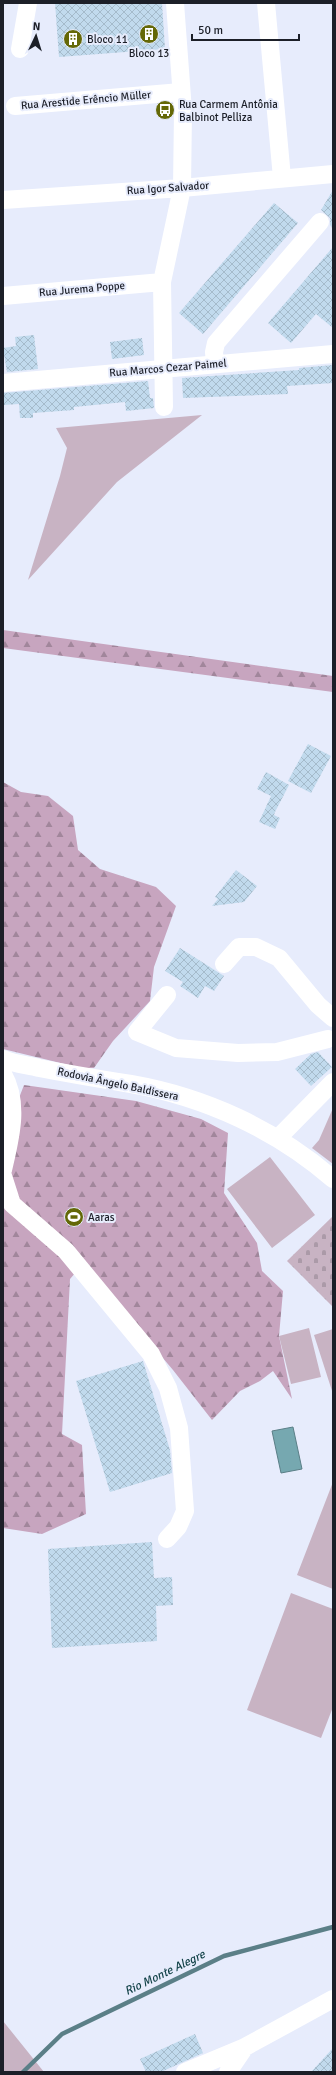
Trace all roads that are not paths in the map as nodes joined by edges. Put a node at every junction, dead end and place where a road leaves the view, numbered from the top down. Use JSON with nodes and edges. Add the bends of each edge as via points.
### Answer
{"nodes":[{"id":1,"x":28,"y":3,"type":"edge"},
{"id":2,"x":175,"y":3,"type":"edge"},
{"id":3,"x":266,"y":3,"type":"edge"},
{"id":4,"x":20,"y":49,"type":"dead end"},
{"id":5,"x":181,"y":92,"type":"junction"},
{"id":6,"x":15,"y":106,"type":"dead end"},
{"id":7,"x":333,"y":174,"type":"edge"},
{"id":8,"x":282,"y":178,"type":"junction"},
{"id":9,"x":182,"y":188,"type":"junction"},
{"id":10,"x":3,"y":200,"type":"edge"},
{"id":11,"x":320,"y":222,"type":"dead end"},
{"id":12,"x":162,"y":282,"type":"junction"},
{"id":13,"x":3,"y":296,"type":"edge"},
{"id":14,"x":333,"y":354,"type":"edge"},
{"id":15,"x":215,"y":364,"type":"junction"},
{"id":16,"x":163,"y":369,"type":"junction"},
{"id":17,"x":3,"y":383,"type":"edge"},
{"id":18,"x":164,"y":407,"type":"dead end"},
{"id":19,"x":224,"y":964,"type":"dead end"},
{"id":20,"x":167,"y":995,"type":"dead end"},
{"id":21,"x":333,"y":1018,"type":"edge"},
{"id":22,"x":331,"y":1038,"type":"edge"},
{"id":23,"x":3,"y":1059,"type":"edge"},
{"id":24,"x":3,"y":1074,"type":"edge"},
{"id":25,"x":333,"y":1082,"type":"edge"},
{"id":26,"x":278,"y":1138,"type":"junction"},
{"id":27,"x":3,"y":1170,"type":"edge"},
{"id":28,"x":3,"y":1176,"type":"edge"},
{"id":29,"x":333,"y":1179,"type":"edge"},
{"id":30,"x":167,"y":1539,"type":"dead end"},
{"id":31,"x":333,"y":1999,"type":"edge"},
{"id":32,"x":245,"y":2047,"type":"junction"},
{"id":33,"x":185,"y":2072,"type":"edge"},
{"id":34,"x":228,"y":2072,"type":"edge"}],
"edges":[{"from":1,"to":4,"type":"street"},
{"from":2,"to":5,"type":"street"},
{"from":3,"to":8,"type":"street"},
{"from":5,"to":6,"type":"street","name":"Rua Arestide Erêncio Müller"},
{"from":5,"to":9,"type":"street"},
{"from":7,"to":8,"type":"street","name":"Rua Igor Salvador"},
{"from":8,"to":9,"type":"street","name":"Rua Igor Salvador"},
{"from":9,"to":10,"type":"street","name":"Rua Igor Salvador"},
{"from":9,"to":12,"type":"street"},
{"from":11,"to":15,"type":"street","via":[[216,344]]},
{"from":12,"to":13,"type":"street","name":"Rua Jurema Poppe"},
{"from":12,"to":16,"type":"street"},
{"from":14,"to":15,"type":"street","name":"Rua Marcos Cezar Paimel"},
{"from":15,"to":16,"type":"street","name":"Rua Marcos Cezar Paimel"},
{"from":16,"to":17,"type":"street","name":"Rua Marcos Cezar Paimel"},
{"from":16,"to":18,"type":"street"},
{"from":19,"to":21,"type":"street","via":[[239,947],[256,947],[279,958],[318,1005]]},
{"from":20,"to":22,"type":"street","via":[[137,1032],[176,1048],[238,1053],[276,1052]]},
{"from":23,"to":26,"type":"street","name":"Rodovia Ângelo Baldissera","via":[[190,1099],[226,1112]]},
{"from":24,"to":27,"type":"street","via":[[11,1098],[13,1128]]},
{"from":25,"to":26,"type":"street"},
{"from":26,"to":29,"type":"street","name":"Rodovia Ângelo Baldissera","via":[[311,1159]]},
{"from":28,"to":30,"type":"street","via":[[12,1204],[66,1251],[151,1354],[168,1388],[180,1428],[185,1511],[178,1527]]},
{"from":31,"to":32,"type":"street"},
{"from":32,"to":33,"type":"street"},
{"from":32,"to":34,"type":"street"}]}
